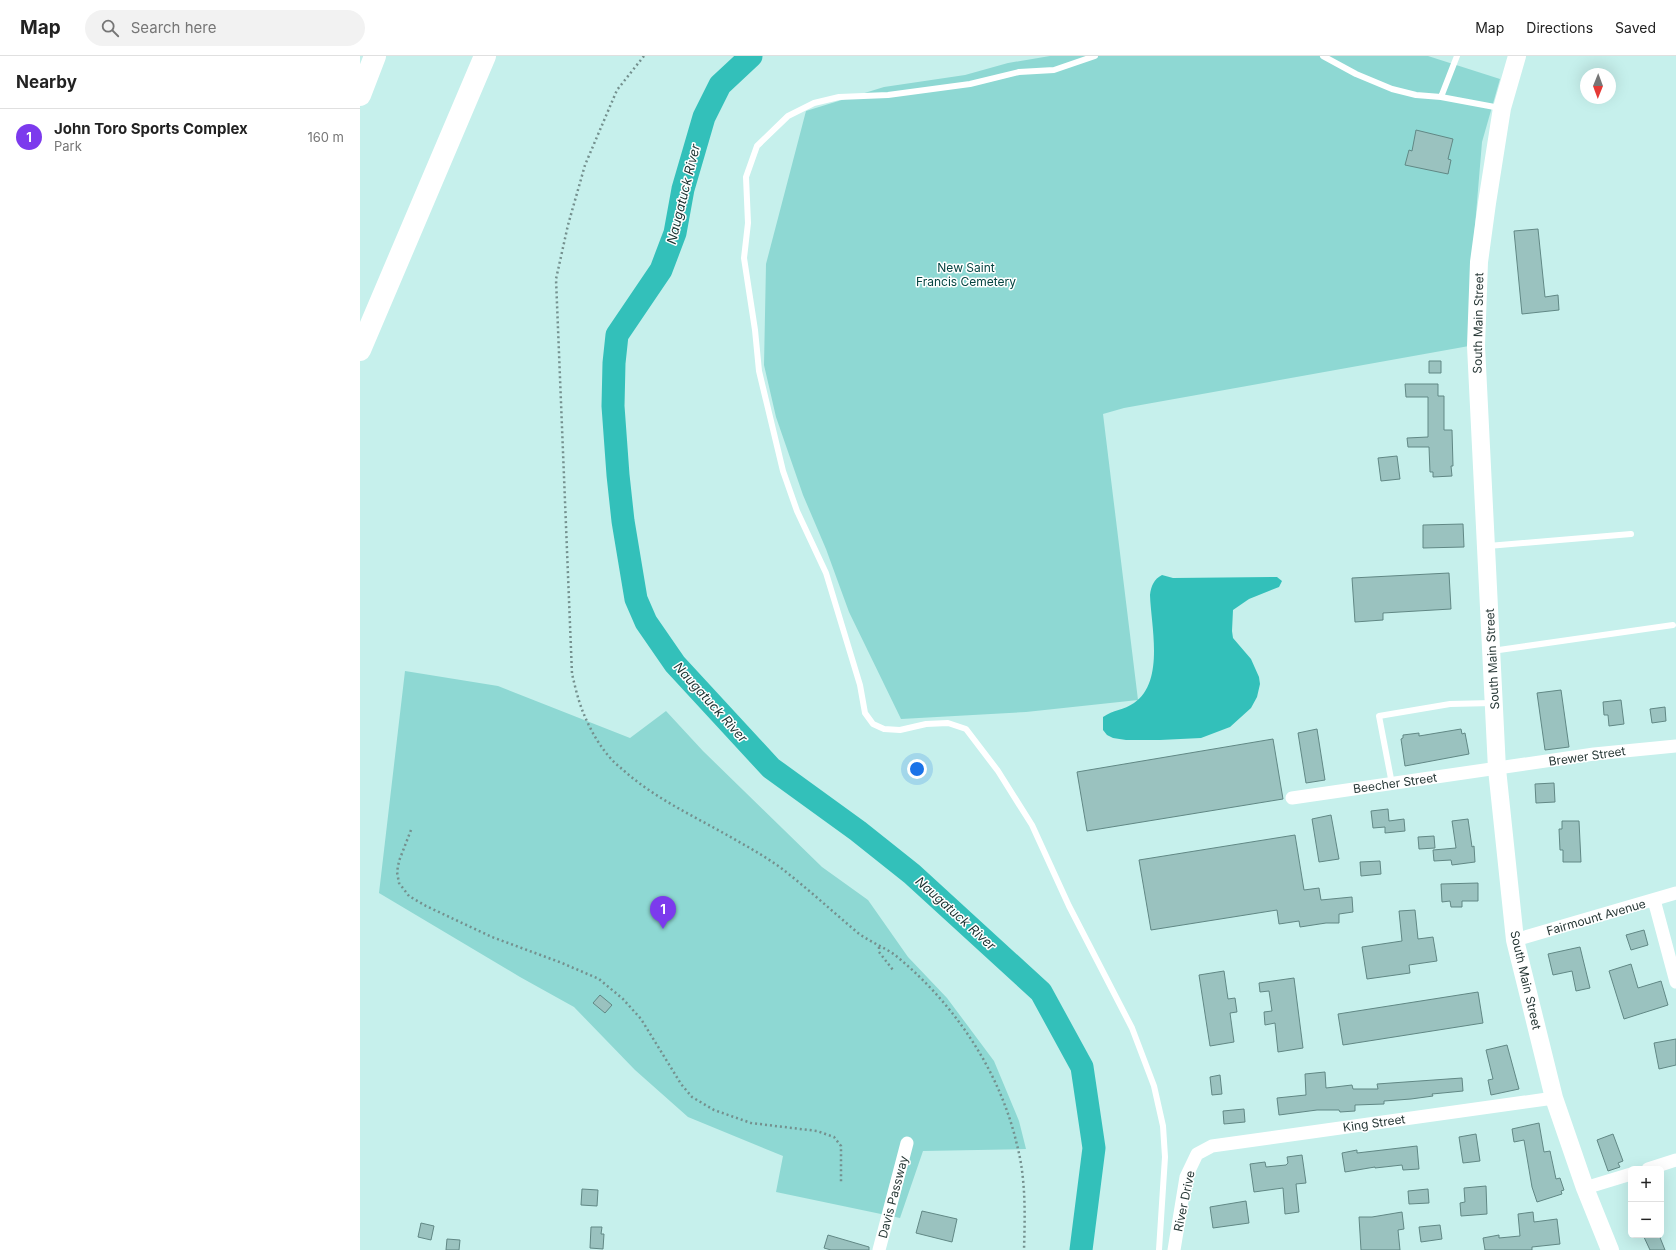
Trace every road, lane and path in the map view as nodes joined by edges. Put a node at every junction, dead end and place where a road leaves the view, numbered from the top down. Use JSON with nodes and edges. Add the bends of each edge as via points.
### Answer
{"nodes":[{"id":1,"x":375,"y":56,"type":"edge"},
{"id":2,"x":485,"y":56,"type":"edge"},
{"id":3,"x":644,"y":56,"type":"edge"},
{"id":4,"x":1095,"y":56,"type":"edge"},
{"id":5,"x":1323,"y":56,"type":"edge"},
{"id":6,"x":1457,"y":56,"type":"edge"},
{"id":7,"x":1518,"y":56,"type":"edge"},
{"id":8,"x":360,"y":95,"type":"edge"},
{"id":9,"x":1441,"y":97,"type":"junction"},
{"id":10,"x":1502,"y":108,"type":"junction"},
{"id":11,"x":360,"y":350,"type":"edge"},
{"id":12,"x":1631,"y":534,"type":"dead end"},
{"id":13,"x":1487,"y":546,"type":"junction"},
{"id":14,"x":1673,"y":625,"type":"dead end"},
{"id":15,"x":1492,"y":651,"type":"junction"},
{"id":16,"x":1494,"y":703,"type":"junction"},
{"id":17,"x":1676,"y":746,"type":"edge"},
{"id":18,"x":1497,"y":769,"type":"junction"},
{"id":19,"x":1392,"y":784,"type":"junction"},
{"id":20,"x":1292,"y":798,"type":"dead end"},
{"id":21,"x":411,"y":830,"type":"dead end"},
{"id":22,"x":1676,"y":893,"type":"edge"},
{"id":23,"x":1654,"y":900,"type":"junction"},
{"id":24,"x":1515,"y":940,"type":"junction"},
{"id":25,"x":879,"y":946,"type":"junction"},
{"id":26,"x":893,"y":970,"type":"dead end"},
{"id":27,"x":1676,"y":982,"type":"edge"},
{"id":28,"x":1554,"y":1098,"type":"junction"},
{"id":29,"x":908,"y":1143,"type":"dead end"},
{"id":30,"x":1196,"y":1154,"type":"joint"},
{"id":31,"x":1676,"y":1160,"type":"edge"},
{"id":32,"x":1657,"y":1166,"type":"edge"},
{"id":33,"x":1628,"y":1175,"type":"edge"},
{"id":34,"x":841,"y":1183,"type":"dead end"},
{"id":35,"x":1585,"y":1188,"type":"junction"},
{"id":36,"x":879,"y":1250,"type":"edge"},
{"id":37,"x":1024,"y":1250,"type":"edge"},
{"id":38,"x":1159,"y":1250,"type":"edge"},
{"id":39,"x":1174,"y":1250,"type":"edge"},
{"id":40,"x":1610,"y":1250,"type":"edge"}],
"edges":[{"from":1,"to":8,"type":"highway"},
{"from":2,"to":11,"type":"highway"},
{"from":3,"to":25,"type":"path","via":[[617,90],[585,165],[556,278],[572,674],[582,710],[593,733],[621,769],[664,800],[780,867],[863,936]]},
{"from":4,"to":38,"type":"lane","via":[[1054,70],[1019,72],[970,84],[888,95],[839,97],[814,103],[788,116],[757,146],[746,177],[748,223],[744,258],[759,371],[783,471],[797,511],[826,573],[860,685],[865,713],[873,724],[884,729],[900,730],[926,724],[948,723],[966,729],[998,771],[1032,826],[1069,906],[1132,1028],[1154,1086],[1164,1126],[1166,1156]]},
{"from":5,"to":9,"type":"lane","via":[[1356,74],[1392,89],[1416,95]]},
{"from":6,"to":9,"type":"lane"},
{"from":7,"to":10,"type":"main road","name":"South Main Street"},
{"from":9,"to":10,"type":"lane"},
{"from":10,"to":13,"type":"main road","name":"South Main Street","via":[[1479,262],[1476,346]]},
{"from":12,"to":13,"type":"lane"},
{"from":13,"to":15,"type":"main road","name":"South Main Street"},
{"from":14,"to":15,"type":"lane"},
{"from":15,"to":16,"type":"main road","name":"South Main Street"},
{"from":16,"to":18,"type":"main road","name":"South Main Street"},
{"from":16,"to":19,"type":"lane","via":[[1450,704],[1379,716]]},
{"from":17,"to":18,"type":"street","name":"Brewer Street","via":[[1594,754]]},
{"from":18,"to":19,"type":"street","name":"Beecher Street"},
{"from":18,"to":24,"type":"main road","name":"South Main Street"},
{"from":19,"to":20,"type":"street","name":"Beecher Street"},
{"from":21,"to":34,"type":"path","via":[[397,872],[399,883],[409,896],[492,937],[599,979],[623,999],[641,1019],[681,1084],[692,1097],[714,1110],[751,1123],[817,1131],[834,1138],[842,1146]]},
{"from":22,"to":23,"type":"street","name":"Fairmount Avenue"},
{"from":23,"to":24,"type":"street","name":"Fairmount Avenue"},
{"from":23,"to":27,"type":"street"},
{"from":24,"to":28,"type":"main road","name":"South Main Street"},
{"from":25,"to":26,"type":"path","via":[[879,952]]},
{"from":25,"to":37,"type":"path","via":[[893,954],[932,990],[964,1029],[986,1062],[1004,1102],[1018,1145],[1023,1177]]},
{"from":28,"to":30,"type":"street","name":"King Street","via":[[1212,1146]]},
{"from":28,"to":35,"type":"main road","name":"South Main Street"},
{"from":29,"to":36,"type":"street","name":"Davis Passway"},
{"from":30,"to":39,"type":"street","name":"River Drive","via":[[1186,1178]]},
{"from":31,"to":32,"type":"street"},
{"from":33,"to":35,"type":"street"},
{"from":35,"to":40,"type":"main road","name":"South Main Street"}]}
